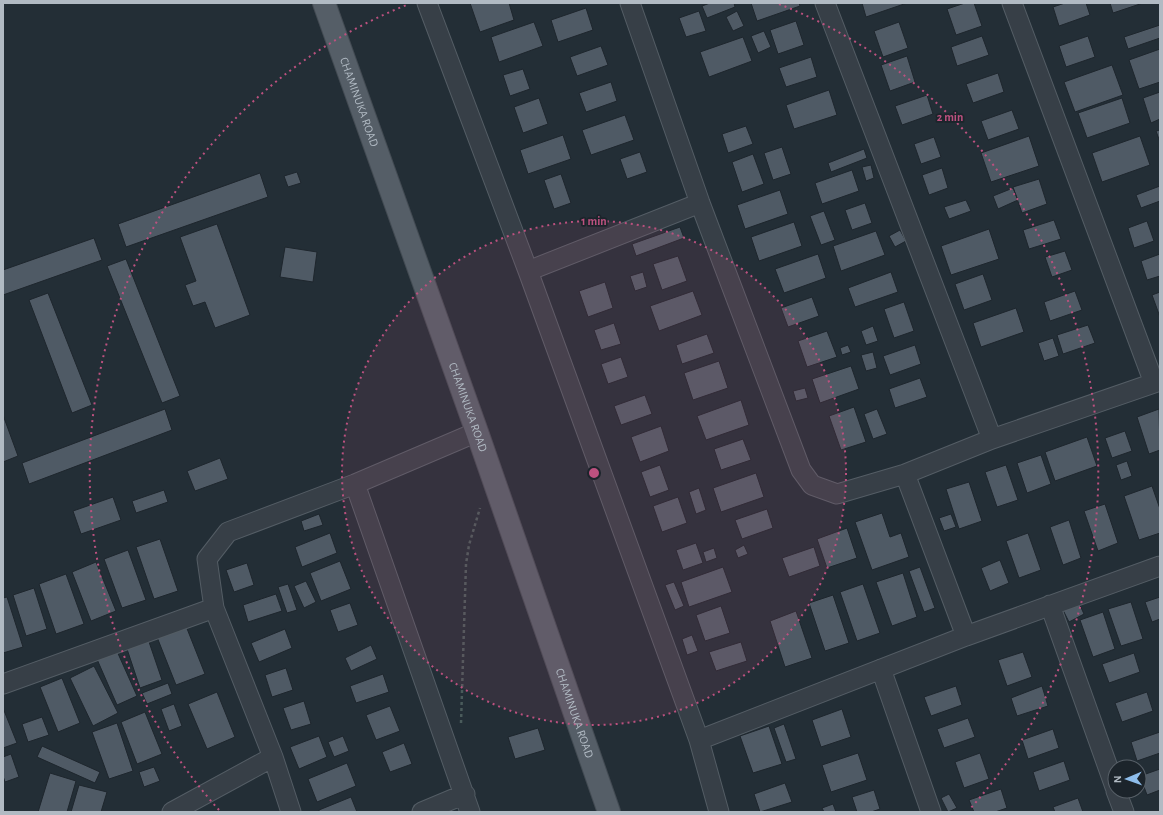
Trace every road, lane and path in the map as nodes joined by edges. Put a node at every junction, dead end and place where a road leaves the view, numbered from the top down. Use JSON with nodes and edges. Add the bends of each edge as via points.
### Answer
{"nodes":[{"id":1,"x":324,"y":3,"type":"edge"},
{"id":2,"x":427,"y":3,"type":"edge"},
{"id":3,"x":630,"y":3,"type":"edge"},
{"id":4,"x":825,"y":3,"type":"edge"},
{"id":5,"x":1012,"y":3,"type":"edge"},
{"id":6,"x":700,"y":202,"type":"junction"},
{"id":7,"x":528,"y":271,"type":"junction"},
{"id":8,"x":1157,"y":382,"type":"edge"},
{"id":9,"x":477,"y":432,"type":"junction"},
{"id":10,"x":992,"y":439,"type":"junction"},
{"id":11,"x":905,"y":474,"type":"junction"},
{"id":12,"x":492,"y":475,"type":"junction"},
{"id":13,"x":355,"y":484,"type":"junction"},
{"id":14,"x":1160,"y":566,"type":"edge"},
{"id":15,"x":1050,"y":605,"type":"junction"},
{"id":16,"x":214,"y":608,"type":"junction"},
{"id":17,"x":966,"y":636,"type":"junction"},
{"id":18,"x":881,"y":669,"type":"junction"},
{"id":19,"x":3,"y":684,"type":"edge"},
{"id":20,"x":462,"y":731,"type":"dead end"},
{"id":21,"x":699,"y":740,"type":"junction"},
{"id":22,"x":273,"y":757,"type":"junction"},
{"id":23,"x":1107,"y":765,"type":"edge"},
{"id":24,"x":465,"y":794,"type":"junction"},
{"id":25,"x":1119,"y":799,"type":"edge"},
{"id":26,"x":172,"y":812,"type":"edge"},
{"id":27,"x":291,"y":812,"type":"edge"},
{"id":28,"x":422,"y":812,"type":"edge"},
{"id":29,"x":470,"y":812,"type":"edge"},
{"id":30,"x":609,"y":812,"type":"edge"},
{"id":31,"x":719,"y":812,"type":"edge"},
{"id":32,"x":931,"y":812,"type":"edge"},
{"id":33,"x":1124,"y":812,"type":"edge"}],
"edges":[{"from":1,"to":9,"type":"main road","name":"CHAMINUKA ROAD"},
{"from":2,"to":7,"type":"street"},
{"from":3,"to":6,"type":"street"},
{"from":4,"to":10,"type":"street"},
{"from":5,"to":8,"type":"street"},
{"from":6,"to":7,"type":"street"},
{"from":6,"to":11,"type":"street","via":[[801,470],[812,485],[837,494]]},
{"from":7,"to":21,"type":"street"},
{"from":8,"to":10,"type":"street"},
{"from":9,"to":12,"type":"main road","name":"CHAMINUKA ROAD"},
{"from":9,"to":13,"type":"street"},
{"from":10,"to":11,"type":"street"},
{"from":11,"to":17,"type":"street"},
{"from":12,"to":20,"type":"path","via":[[468,544]]},
{"from":12,"to":30,"type":"main road","name":"CHAMINUKA ROAD"},
{"from":13,"to":16,"type":"street","via":[[228,532],[207,559]]},
{"from":13,"to":24,"type":"street"},
{"from":14,"to":15,"type":"street"},
{"from":15,"to":17,"type":"street"},
{"from":15,"to":23,"type":"street"},
{"from":16,"to":19,"type":"street"},
{"from":16,"to":22,"type":"street"},
{"from":17,"to":18,"type":"street"},
{"from":18,"to":21,"type":"street"},
{"from":18,"to":32,"type":"street"},
{"from":21,"to":31,"type":"street"},
{"from":22,"to":26,"type":"street"},
{"from":22,"to":27,"type":"street"},
{"from":24,"to":28,"type":"street"},
{"from":24,"to":29,"type":"street"},
{"from":25,"to":33,"type":"street"}]}
